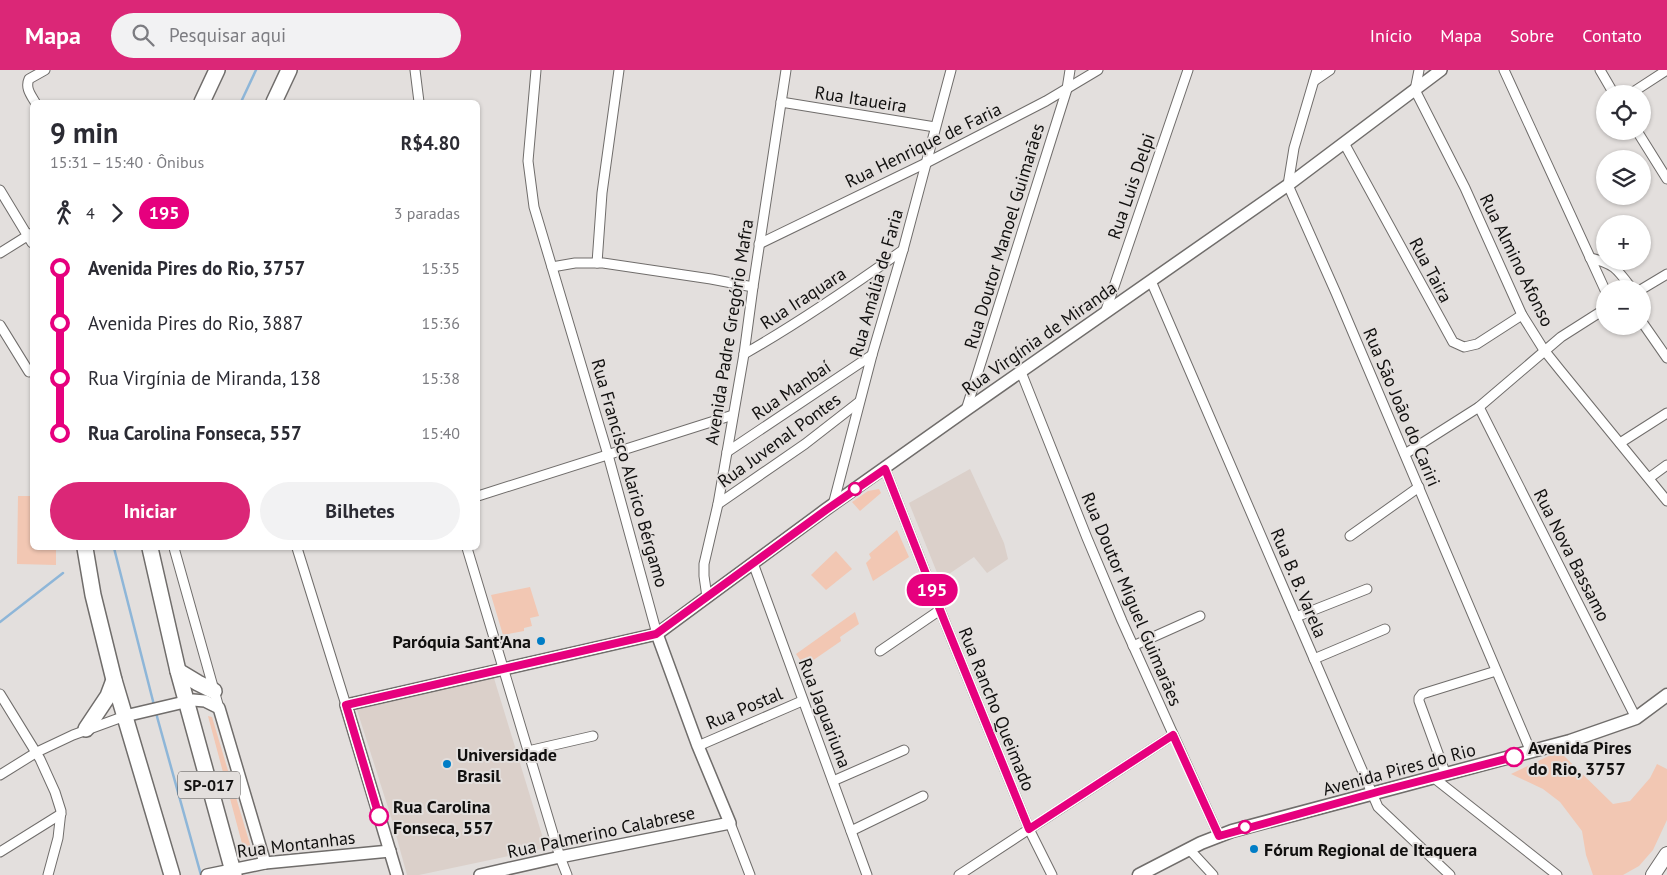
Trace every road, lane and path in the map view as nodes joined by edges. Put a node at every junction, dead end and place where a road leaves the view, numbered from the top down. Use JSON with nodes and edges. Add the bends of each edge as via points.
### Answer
{"nodes":[{"id":1,"x":45,"y":70,"type":"edge"},
{"id":2,"x":217,"y":70,"type":"edge"},
{"id":3,"x":289,"y":70,"type":"edge"},
{"id":4,"x":415,"y":70,"type":"edge"},
{"id":5,"x":536,"y":70,"type":"edge"},
{"id":6,"x":619,"y":70,"type":"edge"},
{"id":7,"x":786,"y":70,"type":"edge"},
{"id":8,"x":951,"y":70,"type":"edge"},
{"id":9,"x":1070,"y":70,"type":"edge"},
{"id":10,"x":1098,"y":70,"type":"edge"},
{"id":11,"x":1188,"y":70,"type":"edge"},
{"id":12,"x":1317,"y":70,"type":"edge"},
{"id":13,"x":1330,"y":70,"type":"edge"},
{"id":14,"x":1419,"y":70,"type":"edge"},
{"id":15,"x":1441,"y":70,"type":"edge"},
{"id":16,"x":1504,"y":70,"type":"edge"},
{"id":17,"x":1600,"y":70,"type":"edge"},
{"id":18,"x":1667,"y":70,"type":"edge"},
{"id":19,"x":1314,"y":81,"type":"junction"},
{"id":20,"x":1609,"y":85,"type":"edge"},
{"id":21,"x":1644,"y":85,"type":"edge"},
{"id":22,"x":1067,"y":89,"type":"junction"},
{"id":23,"x":1415,"y":90,"type":"junction"},
{"id":24,"x":34,"y":100,"type":"edge"},
{"id":25,"x":203,"y":100,"type":"edge"},
{"id":26,"x":275,"y":100,"type":"edge"},
{"id":27,"x":418,"y":100,"type":"edge"},
{"id":28,"x":781,"y":102,"type":"junction"},
{"id":29,"x":935,"y":127,"type":"junction"},
{"id":30,"x":1643,"y":140,"type":"edge"},
{"id":31,"x":1344,"y":143,"type":"junction"},
{"id":32,"x":926,"y":163,"type":"junction"},
{"id":33,"x":1667,"y":179,"type":"edge"},
{"id":34,"x":1288,"y":185,"type":"junction"},
{"id":35,"x":0,"y":190,"type":"edge"},
{"id":36,"x":30,"y":235,"type":"edge"},
{"id":37,"x":30,"y":238,"type":"edge"},
{"id":38,"x":759,"y":244,"type":"junction"},
{"id":39,"x":902,"y":250,"type":"junction"},
{"id":40,"x":0,"y":253,"type":"edge"},
{"id":41,"x":1590,"y":258,"type":"junction"},
{"id":42,"x":596,"y":263,"type":"junction"},
{"id":43,"x":552,"y":267,"type":"junction"},
{"id":44,"x":1667,"y":274,"type":"edge"},
{"id":45,"x":1600,"y":280,"type":"edge"},
{"id":46,"x":1625,"y":280,"type":"edge"},
{"id":47,"x":1151,"y":281,"type":"junction"},
{"id":48,"x":1651,"y":284,"type":"edge"},
{"id":49,"x":753,"y":287,"type":"junction"},
{"id":50,"x":1105,"y":313,"type":"junction"},
{"id":51,"x":1522,"y":315,"type":"junction"},
{"id":52,"x":1596,"y":315,"type":"edge"},
{"id":53,"x":0,"y":325,"type":"edge"},
{"id":54,"x":1651,"y":335,"type":"edge"},
{"id":55,"x":1544,"y":350,"type":"junction"},
{"id":56,"x":744,"y":354,"type":"junction"},
{"id":57,"x":872,"y":355,"type":"junction"},
{"id":58,"x":1667,"y":358,"type":"edge"},
{"id":59,"x":29,"y":372,"type":"dead end"},
{"id":60,"x":1021,"y":372,"type":"junction"},
{"id":61,"x":860,"y":402,"type":"junction"},
{"id":62,"x":1479,"y":407,"type":"junction"},
{"id":63,"x":966,"y":410,"type":"junction"},
{"id":64,"x":1667,"y":413,"type":"edge"},
{"id":65,"x":733,"y":415,"type":"junction"},
{"id":66,"x":1620,"y":443,"type":"junction"},
{"id":67,"x":727,"y":452,"type":"junction"},
{"id":68,"x":1404,"y":454,"type":"junction"},
{"id":69,"x":608,"y":455,"type":"junction"},
{"id":70,"x":1667,"y":465,"type":"edge"},
{"id":71,"x":885,"y":469,"type":"junction"},
{"id":72,"x":1649,"y":478,"type":"junction"},
{"id":73,"x":1419,"y":487,"type":"junction"},
{"id":74,"x":480,"y":495,"type":"edge"},
{"id":75,"x":1667,"y":501,"type":"edge"},
{"id":76,"x":718,"y":504,"type":"junction"},
{"id":77,"x":833,"y":505,"type":"junction"},
{"id":78,"x":1350,"y":536,"type":"dead end"},
{"id":79,"x":85,"y":550,"type":"edge"},
{"id":80,"x":150,"y":550,"type":"edge"},
{"id":81,"x":177,"y":550,"type":"edge"},
{"id":82,"x":299,"y":550,"type":"edge"},
{"id":83,"x":468,"y":550,"type":"edge"},
{"id":84,"x":753,"y":563,"type":"junction"},
{"id":85,"x":1367,"y":589,"type":"dead end"},
{"id":86,"x":707,"y":597,"type":"junction"},
{"id":87,"x":940,"y":610,"type":"junction"},
{"id":88,"x":1200,"y":616,"type":"dead end"},
{"id":89,"x":1296,"y":617,"type":"junction"},
{"id":90,"x":1385,"y":629,"type":"dead end"},
{"id":91,"x":656,"y":634,"type":"junction"},
{"id":92,"x":1133,"y":646,"type":"junction"},
{"id":93,"x":880,"y":651,"type":"dead end"},
{"id":94,"x":1314,"y":659,"type":"junction"},
{"id":95,"x":503,"y":668,"type":"junction"},
{"id":96,"x":178,"y":671,"type":"junction"},
{"id":97,"x":1496,"y":671,"type":"junction"},
{"id":98,"x":114,"y":680,"type":"junction"},
{"id":99,"x":214,"y":691,"type":"junction"},
{"id":100,"x":0,"y":694,"type":"edge"},
{"id":101,"x":1667,"y":695,"type":"edge"},
{"id":102,"x":802,"y":701,"type":"junction"},
{"id":103,"x":182,"y":702,"type":"junction"},
{"id":104,"x":346,"y":705,"type":"junction"},
{"id":105,"x":220,"y":708,"type":"junction"},
{"id":106,"x":131,"y":715,"type":"junction"},
{"id":107,"x":1636,"y":718,"type":"junction"},
{"id":108,"x":86,"y":729,"type":"junction"},
{"id":109,"x":1173,"y":735,"type":"junction"},
{"id":110,"x":593,"y":736,"type":"dead end"},
{"id":111,"x":698,"y":746,"type":"junction"},
{"id":112,"x":904,"y":750,"type":"dead end"},
{"id":113,"x":528,"y":751,"type":"junction"},
{"id":114,"x":36,"y":752,"type":"junction"},
{"id":115,"x":1531,"y":752,"type":"junction"},
{"id":116,"x":0,"y":775,"type":"edge"},
{"id":117,"x":1440,"y":777,"type":"junction"},
{"id":118,"x":833,"y":781,"type":"junction"},
{"id":119,"x":1372,"y":794,"type":"junction"},
{"id":120,"x":923,"y":796,"type":"dead end"},
{"id":121,"x":61,"y":814,"type":"junction"},
{"id":122,"x":730,"y":823,"type":"junction"},
{"id":123,"x":1029,"y":829,"type":"junction"},
{"id":124,"x":851,"y":831,"type":"junction"},
{"id":125,"x":1219,"y":836,"type":"junction"},
{"id":126,"x":1189,"y":849,"type":"junction"},
{"id":127,"x":390,"y":851,"type":"junction"},
{"id":128,"x":0,"y":852,"type":"edge"},
{"id":129,"x":1667,"y":854,"type":"edge"},
{"id":130,"x":560,"y":856,"type":"junction"},
{"id":131,"x":264,"y":864,"type":"junction"},
{"id":132,"x":230,"y":872,"type":"edge"},
{"id":133,"x":48,"y":875,"type":"edge"},
{"id":134,"x":172,"y":875,"type":"edge"},
{"id":135,"x":207,"y":875,"type":"edge"},
{"id":136,"x":397,"y":875,"type":"edge"},
{"id":137,"x":480,"y":875,"type":"edge"},
{"id":138,"x":567,"y":875,"type":"edge"},
{"id":139,"x":750,"y":875,"type":"edge"},
{"id":140,"x":867,"y":875,"type":"edge"},
{"id":141,"x":959,"y":875,"type":"edge"},
{"id":142,"x":1052,"y":875,"type":"edge"},
{"id":143,"x":1139,"y":875,"type":"edge"},
{"id":144,"x":1213,"y":875,"type":"edge"},
{"id":145,"x":1450,"y":875,"type":"edge"},
{"id":146,"x":1557,"y":875,"type":"edge"},
{"id":147,"x":1653,"y":875,"type":"edge"}],
"edges":[{"from":1,"to":24,"type":"street","via":[[28,81]]},
{"from":2,"to":25,"type":"highway"},
{"from":3,"to":26,"type":"highway"},
{"from":4,"to":27,"type":"street"},
{"from":5,"to":43,"type":"street","name":"Rua Francisco Alarico Bérgamo","via":[[528,161],[534,207]]},
{"from":6,"to":42,"type":"street"},
{"from":7,"to":28,"type":"street","name":"Avenida Padre Gregório Mafra"},
{"from":8,"to":29,"type":"street","name":"Rua Amália de Faria"},
{"from":9,"to":22,"type":"street","name":"Rua Doutor Manoel Guimarães"},
{"from":10,"to":22,"type":"street","name":"Rua Henrique de Faria"},
{"from":11,"to":50,"type":"street","name":"Rua Luis Delpi"},
{"from":12,"to":19,"type":"street"},
{"from":13,"to":19,"type":"street"},
{"from":14,"to":23,"type":"street"},
{"from":15,"to":23,"type":"street","name":"Rua Virgínia de Miranda"},
{"from":16,"to":41,"type":"street"},
{"from":17,"to":20,"type":"street"},
{"from":18,"to":21,"type":"street"},
{"from":19,"to":34,"type":"street","via":[[1294,148]]},
{"from":22,"to":32,"type":"street","name":"Rua Henrique de Faria"},
{"from":22,"to":63,"type":"street","name":"Rua Doutor Manoel Guimarães"},
{"from":23,"to":31,"type":"street","name":"Rua Virgínia de Miranda"},
{"from":23,"to":51,"type":"street","name":"Rua Almino Afonso","via":[[1465,188]]},
{"from":28,"to":29,"type":"street","name":"Rua Itaueira"},
{"from":28,"to":38,"type":"street","name":"Avenida Padre Gregório Mafra"},
{"from":29,"to":32,"type":"street","name":"Rua Amália de Faria"},
{"from":30,"to":33,"type":"street"},
{"from":31,"to":34,"type":"street","name":"Rua Virgínia de Miranda"},
{"from":31,"to":51,"type":"street","name":"Rua Taira","via":[[1453,342],[1464,347],[1477,344]]},
{"from":32,"to":38,"type":"street","name":"Rua Henrique de Faria"},
{"from":32,"to":39,"type":"street","name":"Rua Amália de Faria"},
{"from":34,"to":47,"type":"street","name":"Rua Virgínia de Miranda"},
{"from":34,"to":68,"type":"street","name":"Rua São João do Cariri"},
{"from":35,"to":36,"type":"street"},
{"from":37,"to":40,"type":"street"},
{"from":38,"to":49,"type":"street","name":"Avenida Padre Gregório Mafra"},
{"from":39,"to":56,"type":"street","name":"Rua Iraquara","via":[[845,291]]},
{"from":39,"to":57,"type":"street","name":"Rua Amália de Faria"},
{"from":41,"to":45,"type":"street"},
{"from":41,"to":46,"type":"street","via":[[1613,265]]},
{"from":42,"to":43,"type":"street"},
{"from":42,"to":49,"type":"street"},
{"from":43,"to":69,"type":"street","name":"Rua Francisco Alarico Bérgamo"},
{"from":44,"to":48,"type":"street"},
{"from":47,"to":50,"type":"street","name":"Rua Virgínia de Miranda"},
{"from":47,"to":89,"type":"street","name":"Rua B. B. Varela"},
{"from":49,"to":56,"type":"street","name":"Avenida Padre Gregório Mafra"},
{"from":50,"to":60,"type":"street","name":"Rua Virgínia de Miranda"},
{"from":51,"to":55,"type":"street","name":"Rua Almino Afonso"},
{"from":52,"to":55,"type":"street"},
{"from":53,"to":59,"type":"street"},
{"from":54,"to":58,"type":"street"},
{"from":55,"to":62,"type":"street"},
{"from":55,"to":66,"type":"street","name":"Rua Almino Afonso"},
{"from":56,"to":65,"type":"street","name":"Avenida Padre Gregório Mafra"},
{"from":57,"to":61,"type":"street","name":"Rua Amália de Faria"},
{"from":57,"to":67,"type":"street","name":"Rua Manbaí"},
{"from":60,"to":63,"type":"street","name":"Rua Virgínia de Miranda"},
{"from":60,"to":92,"type":"street","name":"Rua Doutor Miguel Guimarães"},
{"from":61,"to":76,"type":"street","name":"Rua Juvenal Pontes"},
{"from":61,"to":77,"type":"street","name":"Rua Amália de Faria"},
{"from":62,"to":68,"type":"street"},
{"from":62,"to":107,"type":"street","name":"Rua Nova Bassamo"},
{"from":63,"to":71,"type":"street","name":"Rua Virgínia de Miranda"},
{"from":64,"to":66,"type":"street"},
{"from":65,"to":67,"type":"street","name":"Avenida Padre Gregório Mafra"},
{"from":65,"to":69,"type":"street"},
{"from":66,"to":72,"type":"street","name":"Rua Almino Afonso"},
{"from":67,"to":76,"type":"street","name":"Avenida Padre Gregório Mafra"},
{"from":68,"to":73,"type":"street","name":"Rua São João do Cariri"},
{"from":69,"to":74,"type":"street"},
{"from":69,"to":91,"type":"street","name":"Rua Francisco Alarico Bérgamo"},
{"from":70,"to":72,"type":"street"},
{"from":71,"to":77,"type":"street","name":"Rua Virgínia de Miranda"},
{"from":71,"to":87,"type":"street","name":"Rua Rancho Queimado"},
{"from":72,"to":75,"type":"street","name":"Rua Almino Afonso"},
{"from":73,"to":78,"type":"street"},
{"from":73,"to":97,"type":"street","name":"Rua São João do Cariri"},
{"from":76,"to":86,"type":"street","name":"Avenida Padre Gregório Mafra","via":[[704,564]]},
{"from":77,"to":84,"type":"street","name":"Rua Virgínia de Miranda"},
{"from":79,"to":98,"type":"highway"},
{"from":80,"to":96,"type":"highway","number":"SP-017"},
{"from":81,"to":99,"type":"street"},
{"from":82,"to":104,"type":"street"},
{"from":83,"to":95,"type":"street"},
{"from":84,"to":86,"type":"street","name":"Rua Virgínia de Miranda"},
{"from":84,"to":102,"type":"street","name":"Rua Jaguariuna"},
{"from":85,"to":89,"type":"street"},
{"from":86,"to":91,"type":"street","name":"Rua Virgínia de Miranda"},
{"from":87,"to":93,"type":"street"},
{"from":87,"to":123,"type":"street","name":"Rua Rancho Queimado"},
{"from":88,"to":92,"type":"street"},
{"from":89,"to":94,"type":"street","name":"Rua B. B. Varela"},
{"from":90,"to":94,"type":"street"},
{"from":91,"to":95,"type":"street"},
{"from":91,"to":111,"type":"street","name":"Rua Francisco Alarico Bérgamo"},
{"from":92,"to":109,"type":"street","name":"Rua Doutor Miguel Guimarães"},
{"from":94,"to":119,"type":"street","name":"Rua B. B. Varela"},
{"from":95,"to":104,"type":"street"},
{"from":95,"to":113,"type":"street"},
{"from":96,"to":99,"type":"highway"},
{"from":96,"to":103,"type":"highway","number":"SP-017"},
{"from":97,"to":115,"type":"street","name":"Rua São João do Cariri"},
{"from":97,"to":117,"type":"street","via":[[1422,694],[1419,698]]},
{"from":98,"to":106,"type":"highway"},
{"from":98,"to":108,"type":"highway","via":[[108,696]]},
{"from":99,"to":105,"type":"street"},
{"from":100,"to":114,"type":"street"},
{"from":101,"to":107,"type":"main road","name":"Avenida Pires do Rio"},
{"from":102,"to":111,"type":"street","name":"Rua Postal"},
{"from":102,"to":118,"type":"street","name":"Rua Jaguariuna"},
{"from":103,"to":105,"type":"street","via":[[205,701]]},
{"from":103,"to":106,"type":"street"},
{"from":103,"to":132,"type":"highway","number":"SP-017"},
{"from":104,"to":127,"type":"street"},
{"from":105,"to":131,"type":"street"},
{"from":106,"to":108,"type":"street"},
{"from":106,"to":134,"type":"highway"},
{"from":107,"to":115,"type":"main road","name":"Avenida Pires do Rio"},
{"from":108,"to":114,"type":"street"},
{"from":109,"to":123,"type":"street"},
{"from":109,"to":125,"type":"street","name":"Rua Doutor Miguel Guimarães"},
{"from":110,"to":113,"type":"street"},
{"from":111,"to":122,"type":"street","name":"Rua Francisco Alarico Bérgamo"},
{"from":112,"to":118,"type":"street"},
{"from":113,"to":130,"type":"street"},
{"from":114,"to":116,"type":"street"},
{"from":114,"to":121,"type":"street","via":[[55,792]]},
{"from":115,"to":117,"type":"main road","name":"Avenida Pires do Rio"},
{"from":117,"to":119,"type":"main road","name":"Avenida Pires do Rio"},
{"from":117,"to":146,"type":"street"},
{"from":118,"to":124,"type":"street","name":"Rua Jaguariuna"},
{"from":119,"to":125,"type":"main road","name":"Avenida Pires do Rio"},
{"from":119,"to":145,"type":"street","name":"Rua B. B. Varela","via":[[1384,814]]},
{"from":120,"to":124,"type":"street"},
{"from":121,"to":128,"type":"street"},
{"from":121,"to":133,"type":"street"},
{"from":122,"to":130,"type":"street","name":"Rua Palmerino Calabrese"},
{"from":122,"to":139,"type":"street","name":"Rua Francisco Alarico Bérgamo"},
{"from":123,"to":141,"type":"street"},
{"from":123,"to":142,"type":"street","name":"Rua Rancho Queimado"},
{"from":124,"to":140,"type":"street","name":"Rua Jaguariuna"},
{"from":125,"to":126,"type":"main road","name":"Avenida Pires do Rio"},
{"from":126,"to":143,"type":"main road","name":"Avenida Pires do Rio"},
{"from":126,"to":144,"type":"street"},
{"from":127,"to":131,"type":"street","name":"Rua Montanhas"},
{"from":127,"to":136,"type":"street"},
{"from":129,"to":147,"type":"main road"},
{"from":130,"to":137,"type":"street","name":"Rua Palmerino Calabrese"},
{"from":130,"to":138,"type":"street"},
{"from":131,"to":132,"type":"street","name":"Rua Montanhas"},
{"from":132,"to":135,"type":"street","name":"Rua Montanhas"}]}
